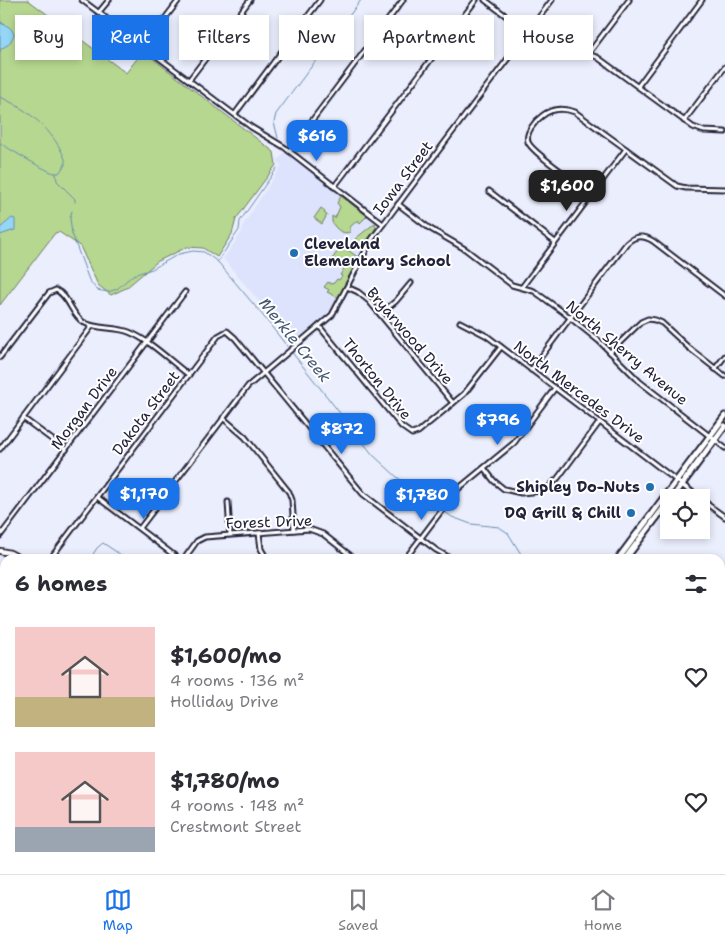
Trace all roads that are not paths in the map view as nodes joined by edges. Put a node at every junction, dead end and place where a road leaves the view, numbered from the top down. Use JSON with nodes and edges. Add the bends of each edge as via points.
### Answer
{"nodes":[{"id":1,"x":82,"y":0,"type":"edge"},
{"id":2,"x":108,"y":0,"type":"edge"},
{"id":3,"x":179,"y":0,"type":"edge"},
{"id":4,"x":250,"y":0,"type":"edge"},
{"id":5,"x":320,"y":0,"type":"edge"},
{"id":6,"x":403,"y":0,"type":"edge"},
{"id":7,"x":476,"y":0,"type":"edge"},
{"id":8,"x":485,"y":0,"type":"edge"},
{"id":9,"x":552,"y":0,"type":"edge"},
{"id":10,"x":629,"y":0,"type":"edge"},
{"id":11,"x":702,"y":0,"type":"edge"},
{"id":12,"x":99,"y":12,"type":"junction"},
{"id":13,"x":103,"y":15,"type":"edge"},
{"id":14,"x":168,"y":15,"type":"edge"},
{"id":15,"x":505,"y":15,"type":"edge"},
{"id":16,"x":541,"y":15,"type":"edge"},
{"id":17,"x":593,"y":49,"type":"edge"},
{"id":18,"x":593,"y":56,"type":"edge"},
{"id":19,"x":163,"y":60,"type":"edge"},
{"id":20,"x":507,"y":60,"type":"edge"},
{"id":21,"x":725,"y":67,"type":"edge"},
{"id":22,"x":189,"y":80,"type":"junction"},
{"id":23,"x":638,"y":86,"type":"junction"},
{"id":24,"x":235,"y":114,"type":"junction"},
{"id":25,"x":684,"y":121,"type":"junction"},
{"id":26,"x":725,"y":132,"type":"edge"},
{"id":27,"x":626,"y":148,"type":"junction"},
{"id":28,"x":288,"y":150,"type":"junction"},
{"id":29,"x":334,"y":187,"type":"junction"},
{"id":30,"x":725,"y":189,"type":"edge"},
{"id":31,"x":489,"y":192,"type":"dead end"},
{"id":32,"x":592,"y":194,"type":"junction"},
{"id":33,"x":398,"y":204,"type":"junction"},
{"id":34,"x":383,"y":224,"type":"junction"},
{"id":35,"x":556,"y":242,"type":"junction"},
{"id":36,"x":411,"y":283,"type":"dead end"},
{"id":37,"x":347,"y":287,"type":"junction"},
{"id":38,"x":522,"y":287,"type":"junction"},
{"id":39,"x":185,"y":292,"type":"dead end"},
{"id":40,"x":725,"y":296,"type":"edge"},
{"id":41,"x":380,"y":314,"type":"junction"},
{"id":42,"x":570,"y":318,"type":"junction"},
{"id":43,"x":460,"y":322,"type":"dead end"},
{"id":44,"x":92,"y":326,"type":"junction"},
{"id":45,"x":319,"y":326,"type":"junction"},
{"id":46,"x":147,"y":343,"type":"junction"},
{"id":47,"x":501,"y":347,"type":"junction"},
{"id":48,"x":610,"y":352,"type":"junction"},
{"id":49,"x":725,"y":356,"type":"edge"},
{"id":50,"x":0,"y":358,"type":"edge"},
{"id":51,"x":715,"y":368,"type":"junction"},
{"id":52,"x":531,"y":370,"type":"junction"},
{"id":53,"x":263,"y":373,"type":"junction"},
{"id":54,"x":189,"y":375,"type":"junction"},
{"id":55,"x":725,"y":376,"type":"edge"},
{"id":56,"x":556,"y":388,"type":"junction"},
{"id":57,"x":453,"y":403,"type":"junction"},
{"id":58,"x":725,"y":416,"type":"edge"},
{"id":59,"x":23,"y":418,"type":"junction"},
{"id":60,"x":223,"y":418,"type":"junction"},
{"id":61,"x":599,"y":423,"type":"junction"},
{"id":62,"x":725,"y":426,"type":"edge"},
{"id":63,"x":713,"y":438,"type":"junction"},
{"id":64,"x":725,"y":448,"type":"edge"},
{"id":65,"x":0,"y":449,"type":"edge"},
{"id":66,"x":66,"y":450,"type":"junction"},
{"id":67,"x":484,"y":468,"type":"junction"},
{"id":68,"x":679,"y":482,"type":"junction"},
{"id":69,"x":676,"y":489,"type":"edge"},
{"id":70,"x":688,"y":489,"type":"edge"},
{"id":71,"x":98,"y":496,"type":"junction"},
{"id":72,"x":228,"y":502,"type":"dead end"},
{"id":73,"x":710,"y":506,"type":"edge"},
{"id":74,"x":660,"y":513,"type":"edge"},
{"id":75,"x":725,"y":517,"type":"edge"},
{"id":76,"x":140,"y":528,"type":"junction"},
{"id":77,"x":294,"y":530,"type":"junction"},
{"id":78,"x":259,"y":533,"type":"junction"},
{"id":79,"x":230,"y":534,"type":"junction"},
{"id":80,"x":0,"y":536,"type":"edge"},
{"id":81,"x":420,"y":539,"type":"junction"},
{"id":82,"x":54,"y":554,"type":"edge"},
{"id":83,"x":173,"y":554,"type":"edge"},
{"id":84,"x":188,"y":554,"type":"edge"},
{"id":85,"x":264,"y":554,"type":"edge"},
{"id":86,"x":348,"y":554,"type":"edge"},
{"id":87,"x":409,"y":554,"type":"edge"},
{"id":88,"x":441,"y":554,"type":"edge"},
{"id":89,"x":622,"y":554,"type":"edge"},
{"id":90,"x":629,"y":554,"type":"edge"}],
"edges":[{"from":1,"to":12,"type":"street"},
{"from":2,"to":12,"type":"street"},
{"from":3,"to":14,"type":"street"},
{"from":4,"to":22,"type":"street"},
{"from":5,"to":24,"type":"street"},
{"from":6,"to":28,"type":"street"},
{"from":7,"to":29,"type":"street"},
{"from":8,"to":15,"type":"street"},
{"from":9,"to":16,"type":"street","name":"Iowa Street"},
{"from":10,"to":17,"type":"street"},
{"from":11,"to":23,"type":"street"},
{"from":12,"to":13,"type":"street"},
{"from":18,"to":23,"type":"street"},
{"from":19,"to":22,"type":"street"},
{"from":20,"to":33,"type":"street","name":"Iowa Street"},
{"from":21,"to":25,"type":"street"},
{"from":22,"to":24,"type":"street"},
{"from":23,"to":25,"type":"street"},
{"from":24,"to":28,"type":"street"},
{"from":25,"to":26,"type":"street","via":[[700,130]]},
{"from":27,"to":30,"type":"street","via":[[677,186]]},
{"from":27,"to":32,"type":"street"},
{"from":27,"to":32,"type":"street","via":[[571,110],[550,111],[534,125],[527,141],[531,147]]},
{"from":28,"to":29,"type":"street"},
{"from":29,"to":34,"type":"street"},
{"from":31,"to":35,"type":"street"},
{"from":32,"to":35,"type":"street"},
{"from":33,"to":34,"type":"street","name":"Iowa Street"},
{"from":33,"to":38,"type":"street","name":"North Sherry Avenue","via":[[512,285]]},
{"from":34,"to":37,"type":"street","name":"Iowa Street"},
{"from":35,"to":38,"type":"street"},
{"from":36,"to":41,"type":"street"},
{"from":37,"to":41,"type":"street","name":"Bryarwood Drive","via":[[364,296]]},
{"from":37,"to":45,"type":"street","name":"Iowa Street","via":[[335,310]]},
{"from":38,"to":42,"type":"street","name":"North Sherry Avenue"},
{"from":39,"to":46,"type":"street","name":"Morgan Drive"},
{"from":40,"to":42,"type":"street","via":[[653,241],[637,237],[626,244]]},
{"from":41,"to":57,"type":"street","name":"Bryarwood Drive"},
{"from":42,"to":48,"type":"street","name":"North Sherry Avenue"},
{"from":42,"to":52,"type":"street"},
{"from":43,"to":47,"type":"street","name":"North Mercedes Drive"},
{"from":44,"to":46,"type":"street","via":[[125,331]]},
{"from":44,"to":50,"type":"street","via":[[78,318],[63,294],[56,290],[49,293]]},
{"from":44,"to":59,"type":"street"},
{"from":45,"to":53,"type":"street","name":"Iowa Street"},
{"from":45,"to":57,"type":"street","name":"Thorton Drive","via":[[408,433],[418,432]]},
{"from":46,"to":54,"type":"street"},
{"from":46,"to":66,"type":"street","name":"Morgan Drive"},
{"from":47,"to":52,"type":"street","name":"North Mercedes Drive"},
{"from":47,"to":57,"type":"street","via":[[473,384]]},
{"from":48,"to":51,"type":"street","via":[[641,322],[652,319],[662,323]]},
{"from":48,"to":63,"type":"street","name":"North Sherry Avenue","via":[[640,382]]},
{"from":49,"to":51,"type":"street"},
{"from":51,"to":55,"type":"street"},
{"from":52,"to":56,"type":"street","name":"North Mercedes Drive"},
{"from":53,"to":54,"type":"street","name":"Dakota Street","via":[[227,331],[218,336]]},
{"from":53,"to":60,"type":"street","name":"Iowa Street","via":[[248,386]]},
{"from":53,"to":81,"type":"street","via":[[363,494]]},
{"from":54,"to":71,"type":"street","name":"Dakota Street"},
{"from":56,"to":61,"type":"street","name":"North Mercedes Drive"},
{"from":56,"to":67,"type":"street","via":[[514,443]]},
{"from":58,"to":63,"type":"main road"},
{"from":59,"to":65,"type":"street"},
{"from":59,"to":66,"type":"street"},
{"from":60,"to":76,"type":"street","name":"Iowa Street"},
{"from":60,"to":77,"type":"street","via":[[245,437],[289,492]]},
{"from":61,"to":67,"type":"street","via":[[558,478],[542,491],[521,493],[504,489]]},
{"from":61,"to":68,"type":"street","name":"North Mercedes Drive"},
{"from":62,"to":63,"type":"main road"},
{"from":63,"to":64,"type":"street","name":"North Sherry Avenue"},
{"from":63,"to":68,"type":"main road"},
{"from":66,"to":80,"type":"street","name":"Morgan Drive"},
{"from":67,"to":81,"type":"street","via":[[461,486]]},
{"from":68,"to":69,"type":"main road"},
{"from":68,"to":70,"type":"street"},
{"from":68,"to":89,"type":"main road"},
{"from":71,"to":76,"type":"street"},
{"from":71,"to":82,"type":"street","name":"Dakota Street"},
{"from":72,"to":79,"type":"street"},
{"from":73,"to":75,"type":"street"},
{"from":74,"to":90,"type":"main road"},
{"from":76,"to":83,"type":"street"},
{"from":77,"to":78,"type":"street","name":"Forest Drive"},
{"from":77,"to":86,"type":"street","name":"Forest Drive","via":[[318,531]]},
{"from":78,"to":79,"type":"street","name":"Forest Drive"},
{"from":78,"to":85,"type":"street"},
{"from":79,"to":84,"type":"street","name":"Forest Drive","via":[[202,538]]},
{"from":81,"to":87,"type":"street"},
{"from":81,"to":88,"type":"street"}]}
